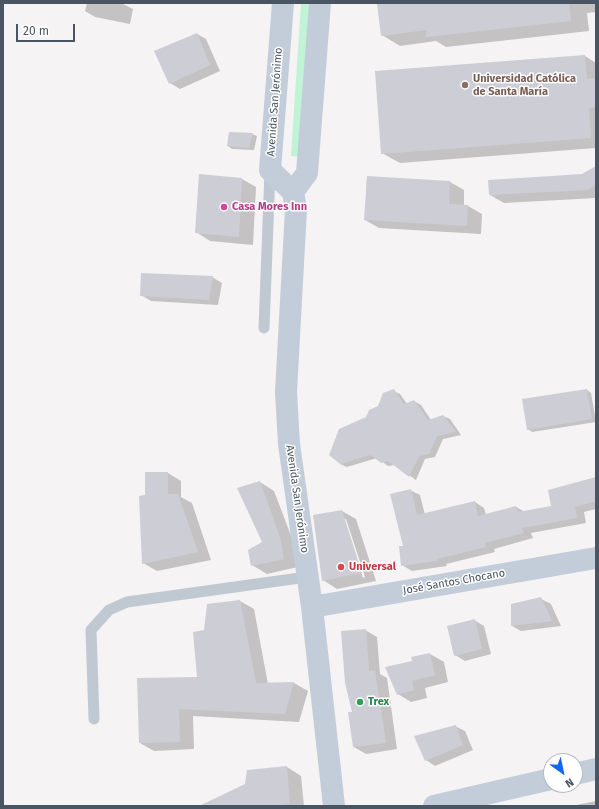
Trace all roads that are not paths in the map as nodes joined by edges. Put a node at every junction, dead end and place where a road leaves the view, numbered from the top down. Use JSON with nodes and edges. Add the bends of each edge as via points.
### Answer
{"nodes":[{"id":1,"x":283,"y":3,"type":"edge"},
{"id":2,"x":320,"y":3,"type":"edge"},
{"id":3,"x":270,"y":170,"type":"junction"},
{"id":4,"x":293,"y":192,"type":"junction"},
{"id":5,"x":264,"y":328,"type":"dead end"},
{"id":6,"x":596,"y":558,"type":"edge"},
{"id":7,"x":307,"y":578,"type":"junction"},
{"id":8,"x":312,"y":607,"type":"junction"},
{"id":9,"x":94,"y":719,"type":"dead end"},
{"id":10,"x":596,"y":769,"type":"edge"},
{"id":11,"x":583,"y":772,"type":"edge"},
{"id":12,"x":543,"y":781,"type":"edge"},
{"id":13,"x":334,"y":806,"type":"edge"},
{"id":14,"x":434,"y":806,"type":"edge"}],
"edges":[{"from":1,"to":3,"type":"street","name":"Avenida San Jerónimo"},
{"from":2,"to":4,"type":"street","via":[[307,173]]},
{"from":3,"to":4,"type":"street","name":"Avenida San Jerónimo"},
{"from":3,"to":5,"type":"lane"},
{"from":4,"to":7,"type":"street","name":"Avenida San Jerónimo","via":[[296,209],[286,392],[289,444]]},
{"from":6,"to":8,"type":"street","name":"José Santos Chocano"},
{"from":7,"to":8,"type":"street","name":"Avenida San Jerónimo"},
{"from":7,"to":9,"type":"lane","via":[[127,602],[109,610],[91,630]]},
{"from":8,"to":13,"type":"street","name":"Avenida San Jerónimo"},
{"from":10,"to":11,"type":"street"},
{"from":12,"to":14,"type":"street"}]}
